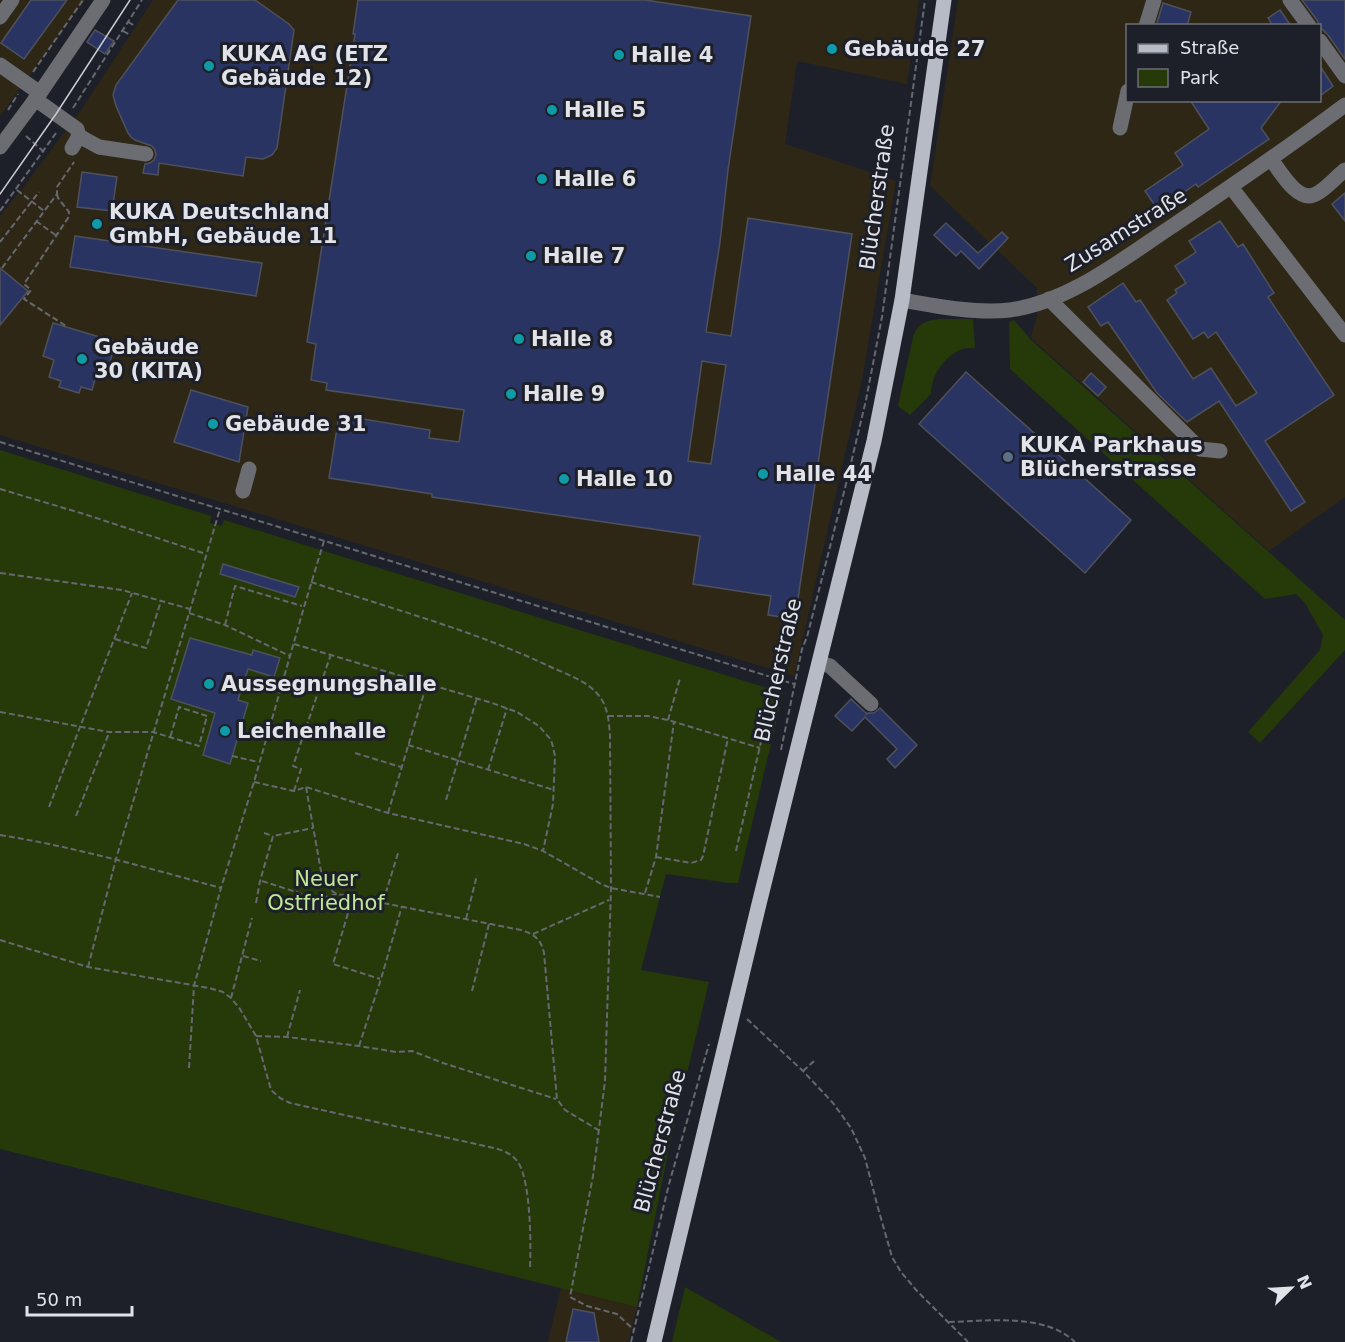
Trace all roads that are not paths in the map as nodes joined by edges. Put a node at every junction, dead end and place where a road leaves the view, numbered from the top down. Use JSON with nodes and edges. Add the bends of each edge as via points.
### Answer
{"nodes":[{"id":1,"x":12,"y":0,"type":"edge"},
{"id":2,"x":104,"y":0,"type":"edge"},
{"id":3,"x":944,"y":0,"type":"edge"},
{"id":4,"x":1290,"y":0,"type":"edge"},
{"id":5,"x":1148,"y":1,"type":"edge"},
{"id":6,"x":0,"y":17,"type":"edge"},
{"id":7,"x":1146,"y":24,"type":"edge"},
{"id":8,"x":1308,"y":24,"type":"edge"},
{"id":9,"x":1321,"y":41,"type":"edge"},
{"id":10,"x":0,"y":65,"type":"edge"},
{"id":11,"x":1345,"y":76,"type":"edge"},
{"id":12,"x":38,"y":96,"type":"junction"},
{"id":13,"x":1126,"y":100,"type":"edge"},
{"id":14,"x":1345,"y":105,"type":"edge"},
{"id":15,"x":1120,"y":128,"type":"dead end"},
{"id":16,"x":0,"y":147,"type":"edge"},
{"id":17,"x":146,"y":154,"type":"dead end"},
{"id":18,"x":1271,"y":159,"type":"junction"},
{"id":19,"x":1345,"y":170,"type":"edge"},
{"id":20,"x":1231,"y":187,"type":"junction"},
{"id":21,"x":1049,"y":299,"type":"junction"},
{"id":22,"x":902,"y":300,"type":"junction"},
{"id":23,"x":1345,"y":335,"type":"edge"},
{"id":24,"x":1220,"y":451,"type":"dead end"},
{"id":25,"x":249,"y":469,"type":"dead end"},
{"id":26,"x":243,"y":490,"type":"dead end"},
{"id":27,"x":820,"y":663,"type":"junction"},
{"id":28,"x":871,"y":704,"type":"dead end"},
{"id":29,"x":654,"y":1342,"type":"edge"}],
"edges":[{"from":1,"to":6,"type":"street"},
{"from":2,"to":12,"type":"street"},
{"from":3,"to":22,"type":"main road","name":"Blücherstraße"},
{"from":4,"to":8,"type":"street"},
{"from":5,"to":7,"type":"street"},
{"from":9,"to":11,"type":"street"},
{"from":10,"to":12,"type":"street"},
{"from":12,"to":16,"type":"street"},
{"from":12,"to":17,"type":"street","via":[[77,129],[79,142]]},
{"from":13,"to":15,"type":"street"},
{"from":14,"to":18,"type":"street","name":"Zusamstraße"},
{"from":18,"to":19,"type":"street","via":[[1295,190],[1309,196]]},
{"from":18,"to":20,"type":"street","name":"Zusamstraße"},
{"from":20,"to":21,"type":"street","name":"Zusamstraße","via":[[1100,274]]},
{"from":20,"to":23,"type":"street"},
{"from":21,"to":22,"type":"street","name":"Zusamstraße","via":[[1032,306],[994,311]]},
{"from":21,"to":24,"type":"street","via":[[1200,449]]},
{"from":22,"to":27,"type":"main road","name":"Blücherstraße","via":[[874,441]]},
{"from":25,"to":26,"type":"street"},
{"from":27,"to":28,"type":"street","via":[[830,666]]},
{"from":27,"to":29,"type":"main road","name":"Blücherstraße"}]}
